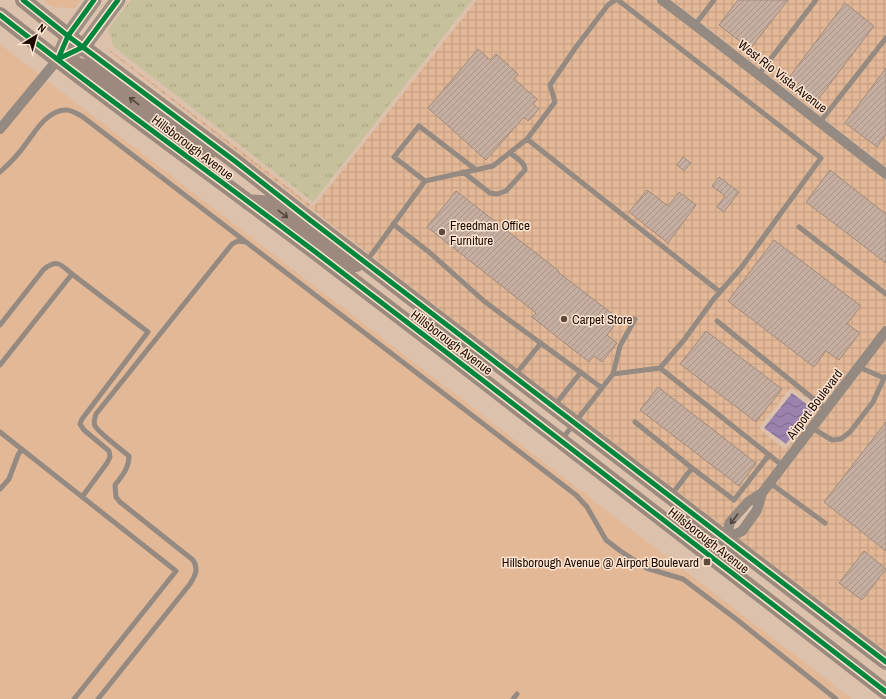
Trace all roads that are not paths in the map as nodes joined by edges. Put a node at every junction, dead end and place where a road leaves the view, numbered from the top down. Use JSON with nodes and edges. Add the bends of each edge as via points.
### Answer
{"nodes":[{"id":1,"x":23,"y":0,"type":"edge"},
{"id":2,"x":94,"y":0,"type":"edge"},
{"id":3,"x":118,"y":0,"type":"edge"},
{"id":4,"x":615,"y":0,"type":"edge"},
{"id":5,"x":618,"y":0,"type":"edge"},
{"id":6,"x":662,"y":0,"type":"edge"},
{"id":7,"x":714,"y":0,"type":"edge"},
{"id":8,"x":816,"y":0,"type":"edge"},
{"id":9,"x":0,"y":16,"type":"edge"},
{"id":10,"x":696,"y":25,"type":"junction"},
{"id":11,"x":68,"y":36,"type":"junction"},
{"id":12,"x":886,"y":38,"type":"edge"},
{"id":13,"x":83,"y":47,"type":"junction"},
{"id":14,"x":58,"y":59,"type":"junction"},
{"id":15,"x":759,"y":74,"type":"junction"},
{"id":16,"x":820,"y":122,"type":"junction"},
{"id":17,"x":0,"y":129,"type":"edge"},
{"id":18,"x":527,"y":139,"type":"junction"},
{"id":19,"x":510,"y":153,"type":"junction"},
{"id":20,"x":227,"y":156,"type":"junction"},
{"id":21,"x":475,"y":169,"type":"junction"},
{"id":22,"x":0,"y":172,"type":"edge"},
{"id":23,"x":463,"y":172,"type":"junction"},
{"id":24,"x":886,"y":172,"type":"edge"},
{"id":25,"x":425,"y":181,"type":"junction"},
{"id":26,"x":248,"y":202,"type":"junction"},
{"id":27,"x":393,"y":224,"type":"junction"},
{"id":28,"x":799,"y":227,"type":"dead end"},
{"id":29,"x":247,"y":242,"type":"junction"},
{"id":30,"x":365,"y":262,"type":"junction"},
{"id":31,"x":72,"y":274,"type":"junction"},
{"id":32,"x":720,"y":292,"type":"junction"},
{"id":33,"x":886,"y":294,"type":"edge"},
{"id":34,"x":635,"y":319,"type":"dead end"},
{"id":35,"x":718,"y":321,"type":"dead end"},
{"id":36,"x":0,"y":326,"type":"edge"},
{"id":37,"x":886,"y":331,"type":"edge"},
{"id":38,"x":541,"y":343,"type":"junction"},
{"id":39,"x":0,"y":365,"type":"edge"},
{"id":40,"x":858,"y":367,"type":"junction"},
{"id":41,"x":660,"y":368,"type":"junction"},
{"id":42,"x":581,"y":372,"type":"junction"},
{"id":43,"x":614,"y":374,"type":"junction"},
{"id":44,"x":514,"y":376,"type":"junction"},
{"id":45,"x":885,"y":377,"type":"edge"},
{"id":46,"x":602,"y":388,"type":"junction"},
{"id":47,"x":553,"y":407,"type":"junction"},
{"id":48,"x":826,"y":409,"type":"junction"},
{"id":49,"x":635,"y":422,"type":"dead end"},
{"id":50,"x":575,"y":423,"type":"junction"},
{"id":51,"x":812,"y":428,"type":"junction"},
{"id":52,"x":0,"y":432,"type":"edge"},
{"id":53,"x":562,"y":440,"type":"junction"},
{"id":54,"x":22,"y":449,"type":"junction"},
{"id":55,"x":769,"y":455,"type":"junction"},
{"id":56,"x":783,"y":466,"type":"junction"},
{"id":57,"x":692,"y":468,"type":"junction"},
{"id":58,"x":770,"y":483,"type":"junction"},
{"id":59,"x":0,"y":489,"type":"edge"},
{"id":60,"x":670,"y":496,"type":"junction"},
{"id":61,"x":82,"y":497,"type":"junction"},
{"id":62,"x":825,"y":523,"type":"dead end"},
{"id":63,"x":726,"y":539,"type":"junction"},
{"id":64,"x":700,"y":547,"type":"junction"},
{"id":65,"x":821,"y":612,"type":"junction"},
{"id":66,"x":886,"y":662,"type":"edge"},
{"id":67,"x":886,"y":692,"type":"edge"},
{"id":68,"x":517,"y":694,"type":"dead end"},
{"id":69,"x":74,"y":699,"type":"edge"},
{"id":70,"x":98,"y":699,"type":"edge"},
{"id":71,"x":513,"y":699,"type":"edge"},
{"id":72,"x":836,"y":699,"type":"edge"}],
"edges":[{"from":1,"to":11,"type":"main road","name":"Hillsborough Avenue"},
{"from":2,"to":11,"type":"main road"},
{"from":3,"to":13,"type":"main road"},
{"from":4,"to":18,"type":"lane","via":[[608,4],[550,85],[555,102]]},
{"from":5,"to":32,"type":"lane","via":[[821,158],[741,268]]},
{"from":6,"to":10,"type":"street","name":"West Rio Vista Avenue"},
{"from":7,"to":10,"type":"lane"},
{"from":8,"to":15,"type":"lane"},
{"from":9,"to":14,"type":"main road","name":"Hillsborough Avenue"},
{"from":10,"to":15,"type":"street","name":"West Rio Vista Avenue"},
{"from":11,"to":13,"type":"main road","name":"Hillsborough Avenue"},
{"from":11,"to":14,"type":"main road"},
{"from":12,"to":16,"type":"lane"},
{"from":13,"to":14,"type":"main road"},
{"from":13,"to":20,"type":"main road","name":"Hillsborough Avenue"},
{"from":14,"to":17,"type":"street"},
{"from":20,"to":14,"type":"main road","one_way":true,"via":[[186,140],[93,70]]},
{"from":14,"to":26,"type":"main road","name":"Hillsborough Avenue"},
{"from":15,"to":16,"type":"street","name":"West Rio Vista Avenue"},
{"from":16,"to":24,"type":"street","name":"West Rio Vista Avenue"},
{"from":18,"to":19,"type":"lane"},
{"from":18,"to":32,"type":"lane"},
{"from":19,"to":21,"type":"lane","via":[[493,166]]},
{"from":19,"to":23,"type":"lane","via":[[524,164],[526,170],[506,191],[490,193]]},
{"from":20,"to":30,"type":"main road","name":"Hillsborough Avenue"},
{"from":21,"to":23,"type":"lane"},
{"from":21,"to":25,"type":"lane","via":[[419,126],[394,157]]},
{"from":22,"to":29,"type":"lane","via":[[50,115],[66,110],[75,112]]},
{"from":23,"to":25,"type":"lane"},
{"from":25,"to":27,"type":"lane"},
{"from":26,"to":30,"type":"main road","one_way":true,"via":[[270,204],[334,253],[353,264]]},
{"from":26,"to":53,"type":"main road","name":"Hillsborough Avenue"},
{"from":27,"to":30,"type":"lane"},
{"from":27,"to":38,"type":"lane","via":[[484,301]]},
{"from":28,"to":33,"type":"lane"},
{"from":29,"to":70,"type":"lane","via":[[238,241],[232,244],[96,414],[94,420],[95,426],[129,456],[128,467],[115,485],[116,497],[193,560],[197,570],[190,584]]},
{"from":29,"to":72,"type":"lane","via":[[576,495],[587,507],[606,540],[646,568],[683,579]]},
{"from":30,"to":44,"type":"main road","name":"Hillsborough Avenue"},
{"from":31,"to":36,"type":"lane","via":[[61,265],[50,264]]},
{"from":31,"to":39,"type":"lane"},
{"from":31,"to":61,"type":"lane","via":[[148,332],[82,419],[80,424],[84,430],[109,451],[110,457]]},
{"from":32,"to":41,"type":"lane"},
{"from":34,"to":43,"type":"lane","via":[[620,346]]},
{"from":35,"to":48,"type":"lane"},
{"from":37,"to":40,"type":"street","name":"Airport Boulevard"},
{"from":38,"to":42,"type":"lane"},
{"from":38,"to":44,"type":"lane"},
{"from":40,"to":45,"type":"lane"},
{"from":40,"to":48,"type":"street","name":"Airport Boulevard"},
{"from":41,"to":43,"type":"lane"},
{"from":41,"to":55,"type":"lane"},
{"from":42,"to":46,"type":"lane"},
{"from":42,"to":47,"type":"lane"},
{"from":43,"to":46,"type":"lane"},
{"from":44,"to":47,"type":"main road","name":"Hillsborough Avenue"},
{"from":45,"to":51,"type":"lane","via":[[873,402],[850,432],[841,439],[832,440]]},
{"from":46,"to":50,"type":"lane"},
{"from":47,"to":50,"type":"main road","name":"Hillsborough Avenue"},
{"from":48,"to":51,"type":"street","name":"Airport Boulevard"},
{"from":49,"to":57,"type":"lane"},
{"from":50,"to":53,"type":"lane"},
{"from":50,"to":60,"type":"main road","name":"Hillsborough Avenue"},
{"from":51,"to":56,"type":"street","name":"Airport Boulevard"},
{"from":52,"to":54,"type":"lane"},
{"from":53,"to":64,"type":"main road","name":"Hillsborough Avenue"},
{"from":54,"to":59,"type":"lane","via":[[9,479]]},
{"from":54,"to":61,"type":"lane"},
{"from":55,"to":56,"type":"lane"},
{"from":55,"to":57,"type":"lane","via":[[734,500]]},
{"from":56,"to":58,"type":"street","name":"Airport Boulevard"},
{"from":57,"to":60,"type":"lane"},
{"from":58,"to":62,"type":"lane"},
{"from":58,"to":63,"type":"street","name":"Airport Boulevard","via":[[730,522]]},
{"from":60,"to":63,"type":"main road","name":"Hillsborough Avenue"},
{"from":61,"to":69,"type":"lane","via":[[176,571]]},
{"from":63,"to":65,"type":"main road","name":"Hillsborough Avenue"},
{"from":64,"to":65,"type":"main road","via":[[721,551],[807,616],[813,617]]},
{"from":64,"to":67,"type":"main road","name":"Hillsborough Avenue"},
{"from":65,"to":66,"type":"main road","name":"Hillsborough Avenue"},
{"from":68,"to":71,"type":"lane"}]}
